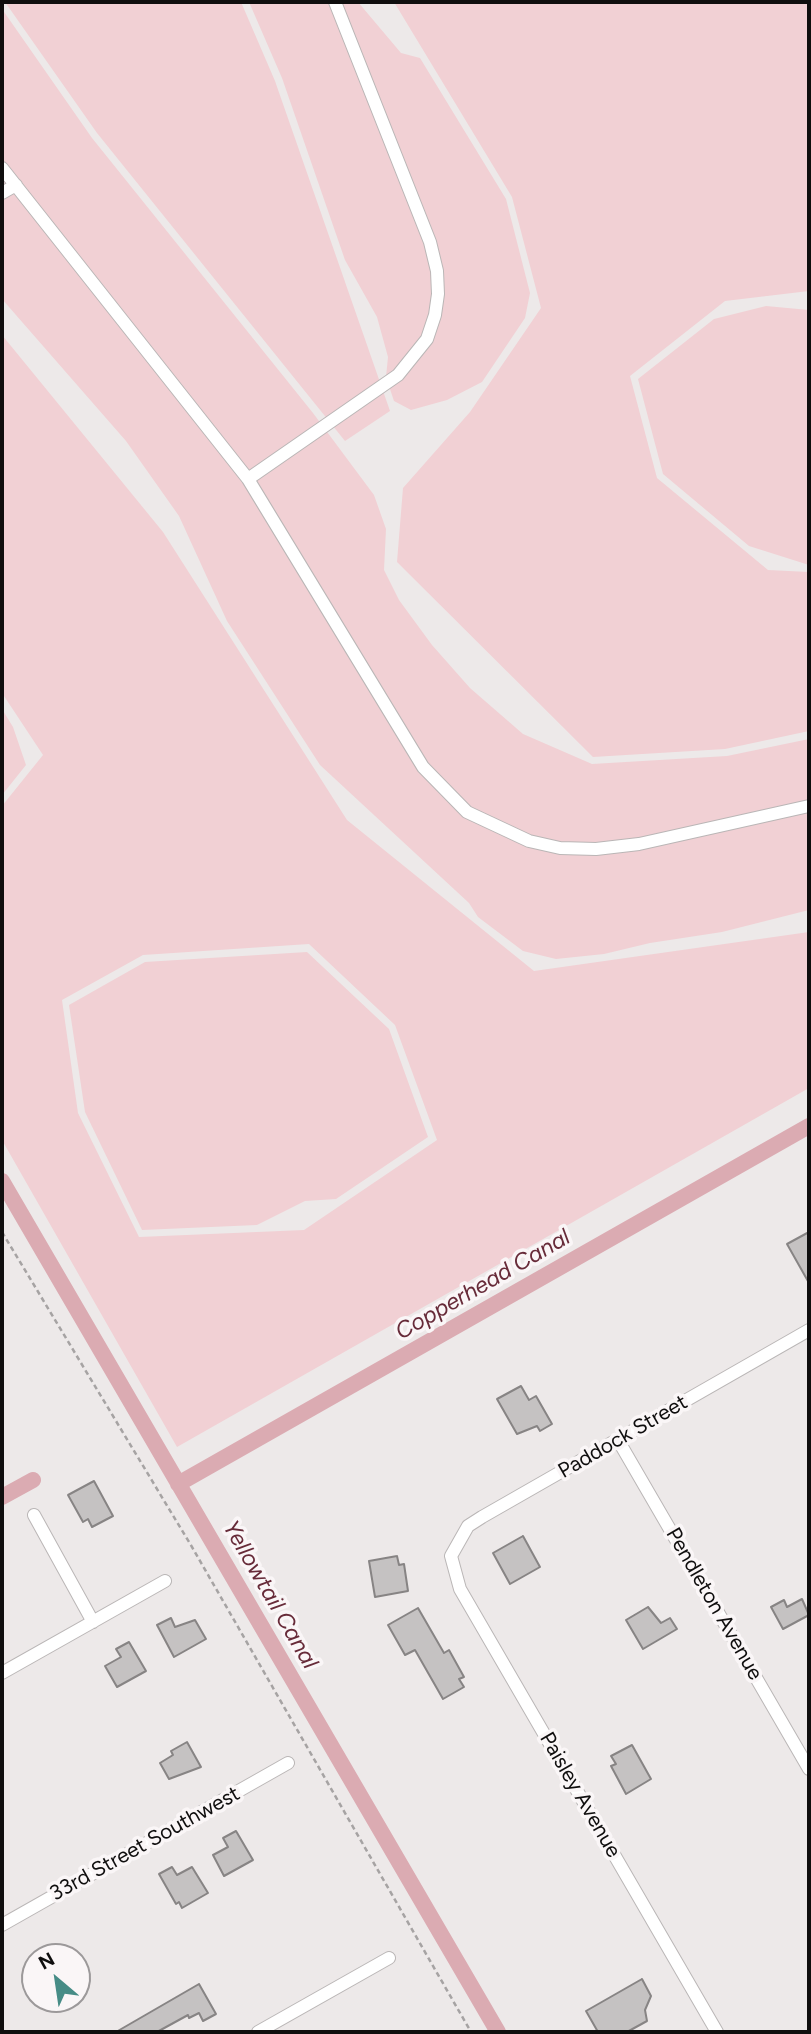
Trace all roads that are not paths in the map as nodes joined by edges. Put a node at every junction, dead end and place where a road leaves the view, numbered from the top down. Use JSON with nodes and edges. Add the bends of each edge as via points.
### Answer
{"nodes":[{"id":1,"x":335,"y":2,"type":"edge"},
{"id":2,"x":2,"y":168,"type":"edge"},
{"id":3,"x":16,"y":185,"type":"junction"},
{"id":4,"x":2,"y":193,"type":"edge"},
{"id":5,"x":248,"y":479,"type":"junction"},
{"id":6,"x":809,"y":806,"type":"edge"},
{"id":7,"x":806,"y":1332,"type":"edge"},
{"id":8,"x":809,"y":1347,"type":"edge"},
{"id":9,"x":618,"y":1440,"type":"junction"},
{"id":10,"x":34,"y":1516,"type":"dead end"},
{"id":11,"x":451,"y":1556,"type":"joint"},
{"id":12,"x":164,"y":1581,"type":"dead end"},
{"id":13,"x":93,"y":1622,"type":"junction"},
{"id":14,"x":2,"y":1673,"type":"edge"},
{"id":15,"x":288,"y":1763,"type":"dead end"},
{"id":16,"x":809,"y":1769,"type":"edge"},
{"id":17,"x":2,"y":1924,"type":"edge"},
{"id":18,"x":389,"y":1958,"type":"dead end"},
{"id":19,"x":258,"y":2032,"type":"edge"},
{"id":20,"x":717,"y":2032,"type":"edge"}],
"edges":[{"from":1,"to":5,"type":"street","via":[[430,242],[437,271],[436,305],[427,339],[398,375]]},
{"from":2,"to":3,"type":"street"},
{"from":3,"to":4,"type":"street"},
{"from":3,"to":5,"type":"street"},
{"from":5,"to":6,"type":"street","via":[[423,767],[467,812],[528,841],[596,849],[639,844]]},
{"from":7,"to":8,"type":"street"},
{"from":7,"to":9,"type":"street","name":"Paddock Street"},
{"from":9,"to":11,"type":"street","name":"Paddock Street","via":[[468,1526]]},
{"from":9,"to":16,"type":"street","name":"Pendleton Avenue"},
{"from":10,"to":13,"type":"street"},
{"from":11,"to":20,"type":"street","name":"Paisley Avenue","via":[[460,1589]]},
{"from":12,"to":13,"type":"street"},
{"from":13,"to":14,"type":"street"},
{"from":15,"to":17,"type":"street","name":"33rd Street Southwest"},
{"from":18,"to":19,"type":"street"}]}
